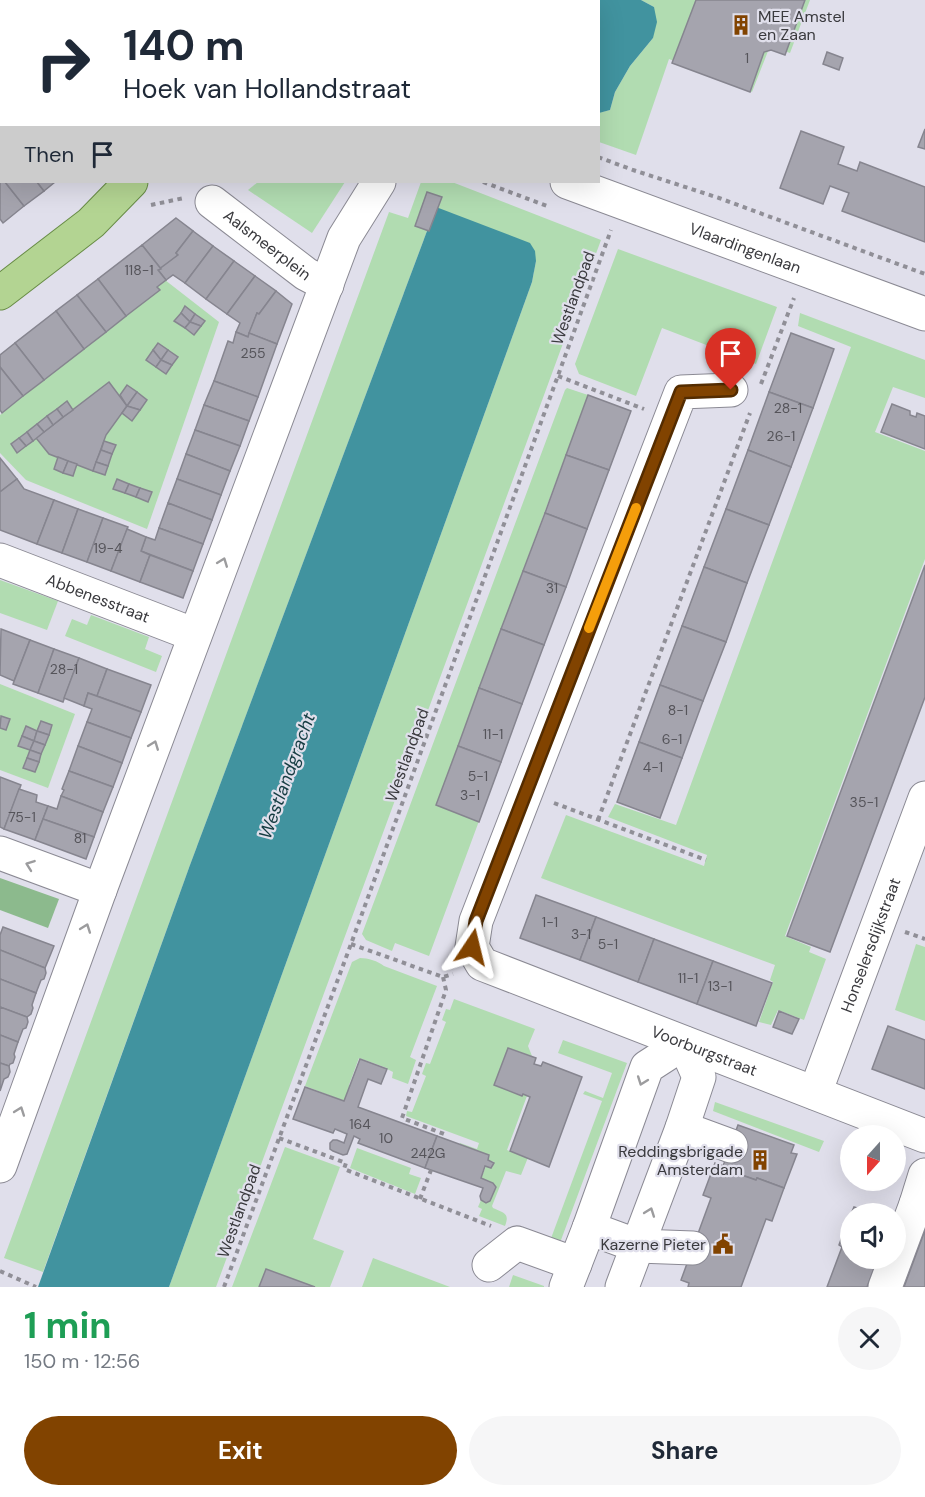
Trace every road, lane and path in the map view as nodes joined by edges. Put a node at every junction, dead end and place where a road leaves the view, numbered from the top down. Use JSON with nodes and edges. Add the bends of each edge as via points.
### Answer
{"nodes":[{"id":1,"x":600,"y":158,"type":"edge"},
{"id":2,"x":130,"y":183,"type":"edge"},
{"id":3,"x":154,"y":183,"type":"edge"},
{"id":4,"x":378,"y":183,"type":"edge"},
{"id":5,"x":570,"y":183,"type":"edge"},
{"id":6,"x":212,"y":202,"type":"dead end"},
{"id":7,"x":103,"y":211,"type":"junction"},
{"id":8,"x":611,"y":230,"type":"dead end"},
{"id":9,"x":925,"y":274,"type":"edge"},
{"id":10,"x":327,"y":285,"type":"junction"},
{"id":11,"x":0,"y":293,"type":"edge"},
{"id":12,"x":794,"y":298,"type":"dead end"},
{"id":13,"x":925,"y":314,"type":"edge"},
{"id":14,"x":558,"y":376,"type":"junction"},
{"id":15,"x":740,"y":401,"type":"junction"},
{"id":16,"x":670,"y":419,"type":"junction"},
{"id":17,"x":0,"y":560,"type":"edge"},
{"id":18,"x":195,"y":635,"type":"junction"},
{"id":19,"x":525,"y":793,"type":"junction"},
{"id":20,"x":925,"y":798,"type":"edge"},
{"id":21,"x":598,"y":820,"type":"junction"},
{"id":22,"x":0,"y":853,"type":"edge"},
{"id":23,"x":706,"y":860,"type":"dead end"},
{"id":24,"x":99,"y":890,"type":"junction"},
{"id":25,"x":351,"y":944,"type":"junction"},
{"id":26,"x":482,"y":964,"type":"junction"},
{"id":27,"x":443,"y":977,"type":"junction"},
{"id":28,"x":684,"y":1043,"type":"junction"},
{"id":29,"x":815,"y":1093,"type":"junction"},
{"id":30,"x":682,"y":1128,"type":"junction"},
{"id":31,"x":925,"y":1136,"type":"edge"},
{"id":32,"x":279,"y":1138,"type":"junction"},
{"id":33,"x":443,"y":1138,"type":"dead end"},
{"id":34,"x":731,"y":1146,"type":"dead end"},
{"id":35,"x":0,"y":1166,"type":"edge"},
{"id":36,"x":431,"y":1170,"type":"dead end"},
{"id":37,"x":922,"y":1196,"type":"edge"},
{"id":38,"x":420,"y":1199,"type":"junction"},
{"id":39,"x":589,"y":1228,"type":"junction"},
{"id":40,"x":518,"y":1243,"type":"junction"},
{"id":41,"x":638,"y":1246,"type":"junction"},
{"id":42,"x":693,"y":1248,"type":"dead end"},
{"id":43,"x":489,"y":1265,"type":"dead end"},
{"id":44,"x":0,"y":1271,"type":"edge"},
{"id":45,"x":571,"y":1276,"type":"edge"},
{"id":46,"x":36,"y":1287,"type":"edge"},
{"id":47,"x":224,"y":1287,"type":"edge"},
{"id":48,"x":622,"y":1287,"type":"edge"},
{"id":49,"x":885,"y":1287,"type":"edge"}],
"edges":[{"from":1,"to":9,"type":"path"},
{"from":2,"to":7,"type":"main road"},
{"from":3,"to":7,"type":"main road"},
{"from":4,"to":10,"type":"street","via":[[344,238]]},
{"from":5,"to":13,"type":"street","name":"Vlaardingenlaan"},
{"from":6,"to":10,"type":"street","name":"Aalsmeerplein","via":[[306,274]]},
{"from":7,"to":11,"type":"main road"},
{"from":8,"to":14,"type":"path","name":"Westlandpad"},
{"from":18,"to":10,"type":"street","one_way":true},
{"from":12,"to":15,"type":"path","via":[[758,390]]},
{"from":14,"to":16,"type":"path"},
{"from":14,"to":25,"type":"path","name":"Westlandpad"},
{"from":15,"to":16,"type":"street","via":[[681,392]]},
{"from":15,"to":21,"type":"path"},
{"from":16,"to":19,"type":"street"},
{"from":17,"to":18,"type":"street","name":"Abbenesstraat"},
{"from":24,"to":18,"type":"street","one_way":true},
{"from":19,"to":21,"type":"path"},
{"from":19,"to":26,"type":"street","via":[[476,921],[472,947]]},
{"from":20,"to":29,"type":"street","name":"Honselersdijkstraat"},
{"from":21,"to":23,"type":"path"},
{"from":24,"to":22,"type":"street","one_way":true},
{"from":35,"to":24,"type":"street","one_way":true},
{"from":25,"to":27,"type":"path"},
{"from":25,"to":32,"type":"path","name":"Westlandpad"},
{"from":26,"to":27,"type":"path"},
{"from":26,"to":28,"type":"street","name":"Voorburgstraat"},
{"from":27,"to":33,"type":"path","via":[[446,990],[402,1118],[444,1134]]},
{"from":28,"to":29,"type":"street","name":"Voorburgstraat"},
{"from":28,"to":30,"type":"street","via":[[699,1077]]},
{"from":28,"to":39,"type":"street","one_way":true,"via":[[647,1067]]},
{"from":29,"to":31,"type":"street","name":"Voorburgstraat"},
{"from":30,"to":34,"type":"street"},
{"from":41,"to":30,"type":"street","one_way":true},
{"from":32,"to":38,"type":"path"},
{"from":32,"to":47,"type":"path","name":"Westlandpad"},
{"from":36,"to":38,"type":"path"},
{"from":37,"to":49,"type":"street"},
{"from":38,"to":40,"type":"path","via":[[498,1229]]},
{"from":39,"to":41,"type":"street"},
{"from":39,"to":45,"type":"street"},
{"from":40,"to":43,"type":"street"},
{"from":40,"to":45,"type":"street"},
{"from":41,"to":42,"type":"street"},
{"from":41,"to":48,"type":"street"},
{"from":44,"to":46,"type":"path"}]}
